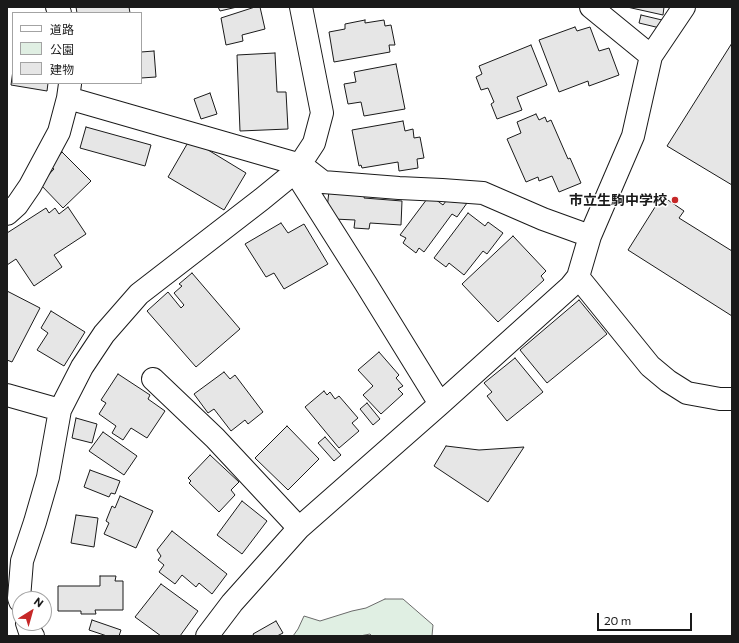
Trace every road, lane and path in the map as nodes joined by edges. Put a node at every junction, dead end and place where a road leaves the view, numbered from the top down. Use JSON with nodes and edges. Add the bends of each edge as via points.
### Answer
{"nodes":[{"id":1,"x":301,"y":7,"type":"edge"},
{"id":2,"x":684,"y":7,"type":"edge"},
{"id":3,"x":600,"y":10,"type":"edge"},
{"id":4,"x":651,"y":56,"type":"junction"},
{"id":5,"x":69,"y":90,"type":"edge"},
{"id":6,"x":298,"y":168,"type":"junction"},
{"id":7,"x":7,"y":214,"type":"edge"},
{"id":8,"x":590,"y":236,"type":"junction"},
{"id":9,"x":578,"y":278,"type":"junction"},
{"id":10,"x":153,"y":379,"type":"dead end"},
{"id":11,"x":7,"y":395,"type":"edge"},
{"id":12,"x":732,"y":399,"type":"edge"},
{"id":13,"x":440,"y":404,"type":"junction"},
{"id":14,"x":60,"y":410,"type":"junction"},
{"id":15,"x":299,"y":528,"type":"junction"},
{"id":16,"x":16,"y":591,"type":"edge"},
{"id":17,"x":207,"y":636,"type":"edge"}],
"edges":[{"from":1,"to":6,"type":"street","via":[[322,113],[314,143]]},
{"from":2,"to":4,"type":"street"},
{"from":3,"to":4,"type":"street"},
{"from":4,"to":8,"type":"street","via":[[633,136]]},
{"from":5,"to":6,"type":"street"},
{"from":5,"to":7,"type":"street","via":[[59,132],[30,186],[17,205]]},
{"from":6,"to":8,"type":"street","via":[[323,182],[483,193]]},
{"from":6,"to":13,"type":"street"},
{"from":6,"to":14,"type":"street","via":[[139,294],[104,334],[82,367]]},
{"from":8,"to":9,"type":"street"},
{"from":9,"to":12,"type":"street","via":[[650,366],[668,381],[687,393]]},
{"from":9,"to":13,"type":"street"},
{"from":10,"to":15,"type":"street","via":[[216,438]]},
{"from":11,"to":14,"type":"street"},
{"from":13,"to":15,"type":"street"},
{"from":14,"to":16,"type":"street","via":[[48,477],[22,560]]},
{"from":15,"to":17,"type":"street","via":[[232,603]]}]}
